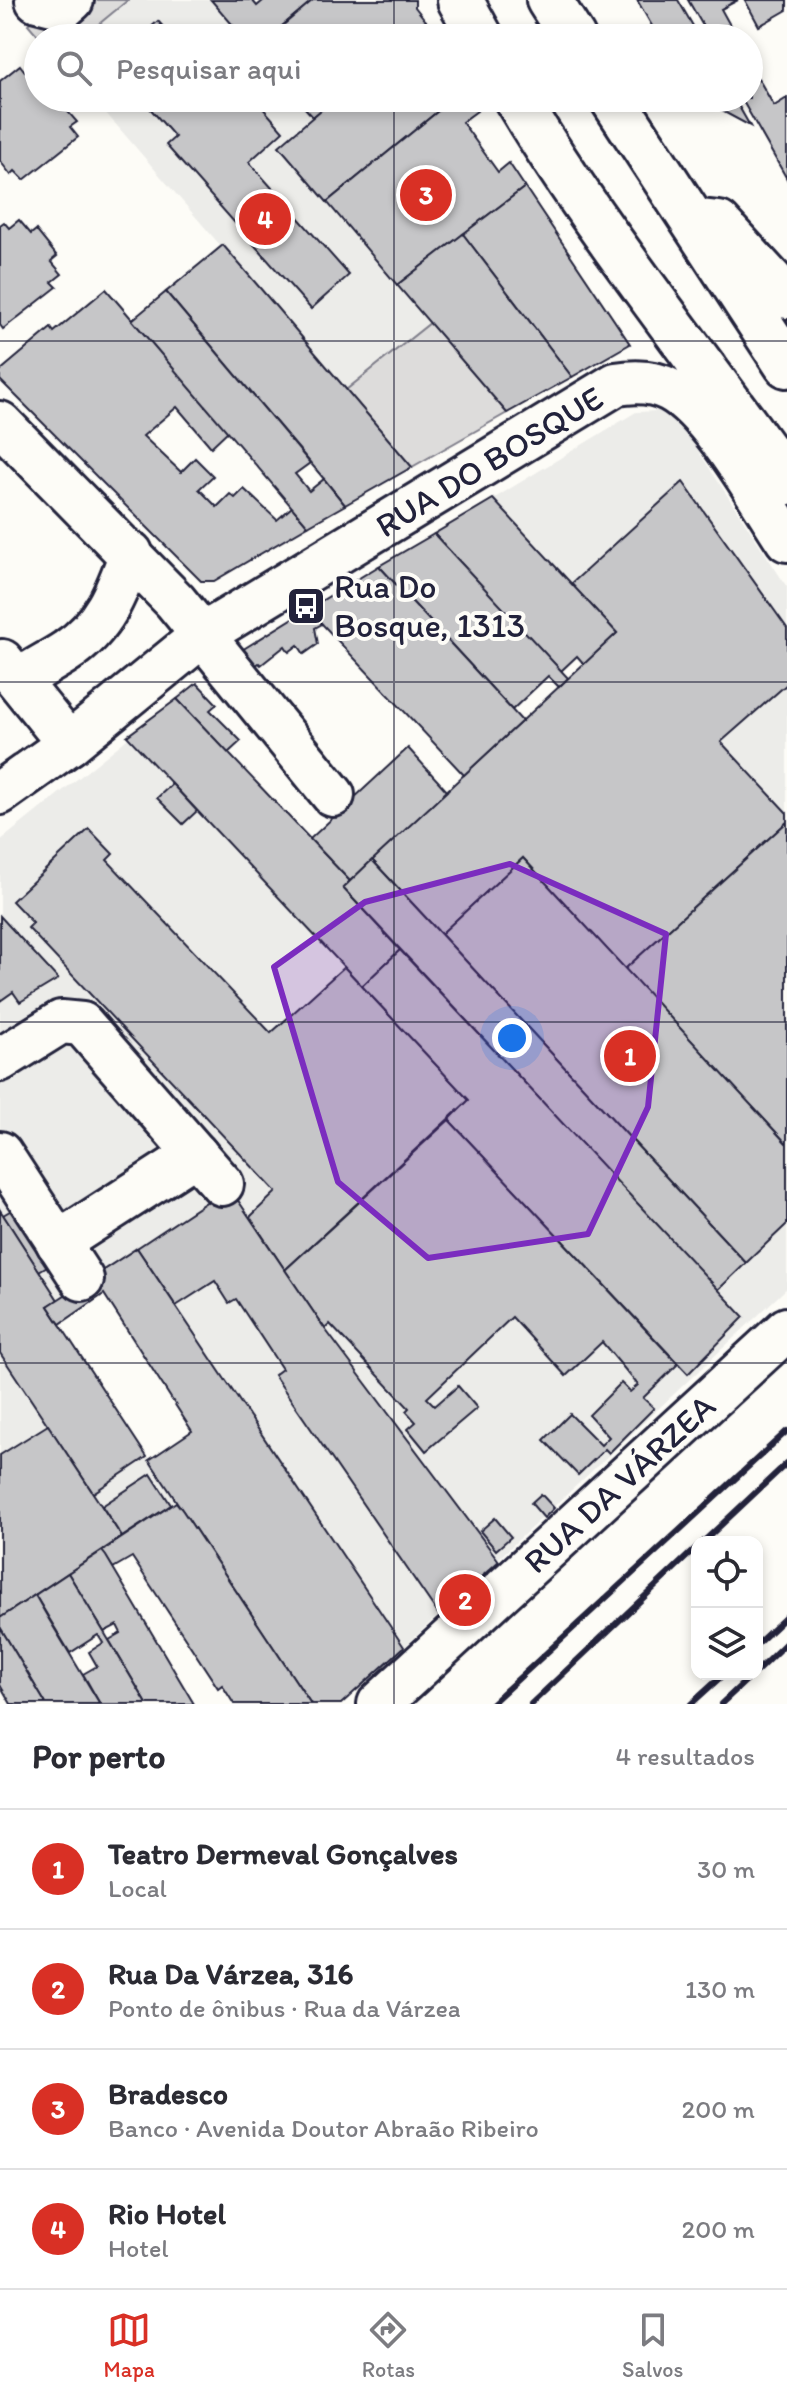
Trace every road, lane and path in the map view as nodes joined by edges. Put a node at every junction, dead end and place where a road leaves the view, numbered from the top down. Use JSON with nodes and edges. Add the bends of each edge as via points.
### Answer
{"nodes":[{"id":1,"x":37,"y":0,"type":"edge"},
{"id":2,"x":72,"y":0,"type":"edge"},
{"id":3,"x":460,"y":0,"type":"edge"},
{"id":4,"x":549,"y":0,"type":"edge"},
{"id":5,"x":473,"y":24,"type":"edge"},
{"id":6,"x":564,"y":24,"type":"edge"},
{"id":7,"x":524,"y":112,"type":"edge"},
{"id":8,"x":621,"y":112,"type":"edge"},
{"id":9,"x":692,"y":220,"type":"junction"},
{"id":10,"x":772,"y":262,"type":"edge"},
{"id":11,"x":787,"y":297,"type":"edge"},
{"id":12,"x":787,"y":365,"type":"edge"},
{"id":13,"x":726,"y":422,"type":"junction"},
{"id":14,"x":0,"y":423,"type":"edge"},
{"id":15,"x":787,"y":482,"type":"edge"},
{"id":16,"x":787,"y":540,"type":"edge"},
{"id":17,"x":131,"y":553,"type":"junction"},
{"id":18,"x":204,"y":634,"type":"junction"},
{"id":19,"x":9,"y":670,"type":"edge"},
{"id":20,"x":69,"y":744,"type":"junction"},
{"id":21,"x":3,"y":785,"type":"edge"},
{"id":22,"x":333,"y":795,"type":"dead end"},
{"id":23,"x":0,"y":1060,"type":"edge"},
{"id":24,"x":0,"y":1153,"type":"edge"},
{"id":25,"x":58,"y":1243,"type":"junction"},
{"id":26,"x":82,"y":1279,"type":"dead end"},
{"id":27,"x":787,"y":1329,"type":"edge"},
{"id":28,"x":379,"y":1704,"type":"edge"}],
"edges":[{"from":1,"to":2,"type":"street","via":[[64,7]]},
{"from":3,"to":5,"type":"main road"},
{"from":4,"to":6,"type":"main road"},
{"from":7,"to":13,"type":"main road"},
{"from":8,"to":9,"type":"main road"},
{"from":9,"to":10,"type":"street","via":[[719,223]]},
{"from":9,"to":12,"type":"main road"},
{"from":10,"to":11,"type":"street"},
{"from":13,"to":15,"type":"main road"},
{"from":13,"to":16,"type":"street","name":"RUA DO BOSQUE"},
{"from":13,"to":18,"type":"street","name":"RUA DO BOSQUE","via":[[669,389],[649,383],[616,384]]},
{"from":14,"to":17,"type":"street"},
{"from":17,"to":18,"type":"street"},
{"from":17,"to":19,"type":"street","via":[[110,609],[89,633],[66,652]]},
{"from":18,"to":20,"type":"street","name":"RUA DO BOSQUE"},
{"from":18,"to":22,"type":"street"},
{"from":19,"to":20,"type":"street"},
{"from":20,"to":21,"type":"street","name":"RUA DO BOSQUE"},
{"from":23,"to":25,"type":"street","via":[[61,1022],[82,1024],[209,1169]]},
{"from":24,"to":25,"type":"street"},
{"from":25,"to":26,"type":"street"},
{"from":27,"to":28,"type":"street","name":"RUA DA VÁRZEA"}]}
